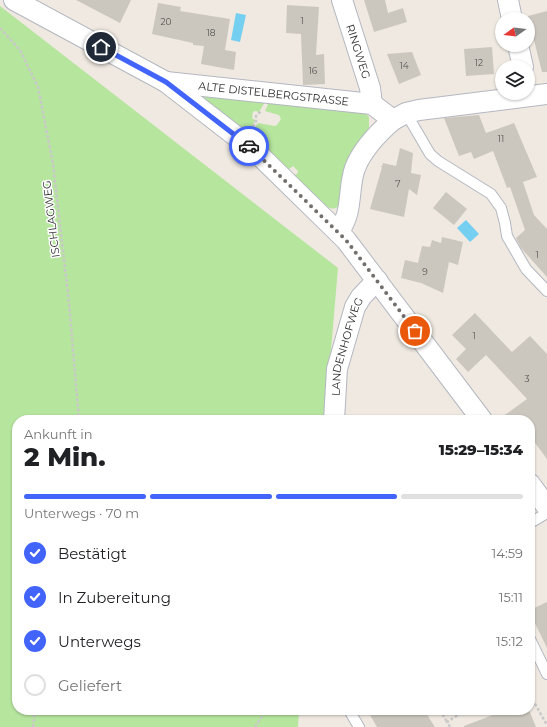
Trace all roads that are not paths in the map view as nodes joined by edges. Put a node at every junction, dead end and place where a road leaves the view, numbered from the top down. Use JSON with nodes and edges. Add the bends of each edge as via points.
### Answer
{"nodes":[{"id":1,"x":14,"y":0,"type":"edge"},
{"id":2,"x":342,"y":0,"type":"edge"},
{"id":3,"x":508,"y":0,"type":"edge"},
{"id":4,"x":511,"y":12,"type":"edge"},
{"id":5,"x":166,"y":82,"type":"junction"},
{"id":6,"x":495,"y":100,"type":"edge"},
{"id":7,"x":372,"y":104,"type":"junction"},
{"id":8,"x":400,"y":116,"type":"junction"},
{"id":9,"x":339,"y":233,"type":"junction"},
{"id":10,"x":377,"y":280,"type":"junction"},
{"id":11,"x":547,"y":291,"type":"edge"},
{"id":12,"x":334,"y":415,"type":"edge"},
{"id":13,"x":478,"y":415,"type":"edge"},
{"id":14,"x":535,"y":491,"type":"edge"},
{"id":15,"x":547,"y":508,"type":"edge"},
{"id":16,"x":547,"y":513,"type":"edge"},
{"id":17,"x":535,"y":520,"type":"edge"},
{"id":18,"x":535,"y":649,"type":"edge"},
{"id":19,"x":547,"y":674,"type":"edge"},
{"id":20,"x":352,"y":715,"type":"edge"},
{"id":21,"x":359,"y":727,"type":"edge"}],
"edges":[{"from":1,"to":5,"type":"street","name":"ALTE DISTELBERGSTRASSE"},
{"from":2,"to":7,"type":"street","name":"RINGWEG","via":[[370,88]]},
{"from":3,"to":4,"type":"street"},
{"from":5,"to":7,"type":"street","name":"ALTE DISTELBERGSTRASSE"},
{"from":5,"to":9,"type":"street","via":[[255,151]]},
{"from":6,"to":8,"type":"street","via":[[420,110]]},
{"from":7,"to":8,"type":"street"},
{"from":8,"to":9,"type":"street","via":[[378,133],[364,150],[355,168],[348,211]]},
{"from":8,"to":11,"type":"lane","via":[[438,161],[491,194],[501,208],[507,236],[526,269]]},
{"from":9,"to":10,"type":"street"},
{"from":10,"to":12,"type":"street","name":"LANDENHOFWEG","via":[[355,306],[337,369]]},
{"from":10,"to":13,"type":"street"},
{"from":14,"to":15,"type":"street"},
{"from":16,"to":17,"type":"lane"},
{"from":18,"to":19,"type":"lane"},
{"from":20,"to":21,"type":"lane"}]}
